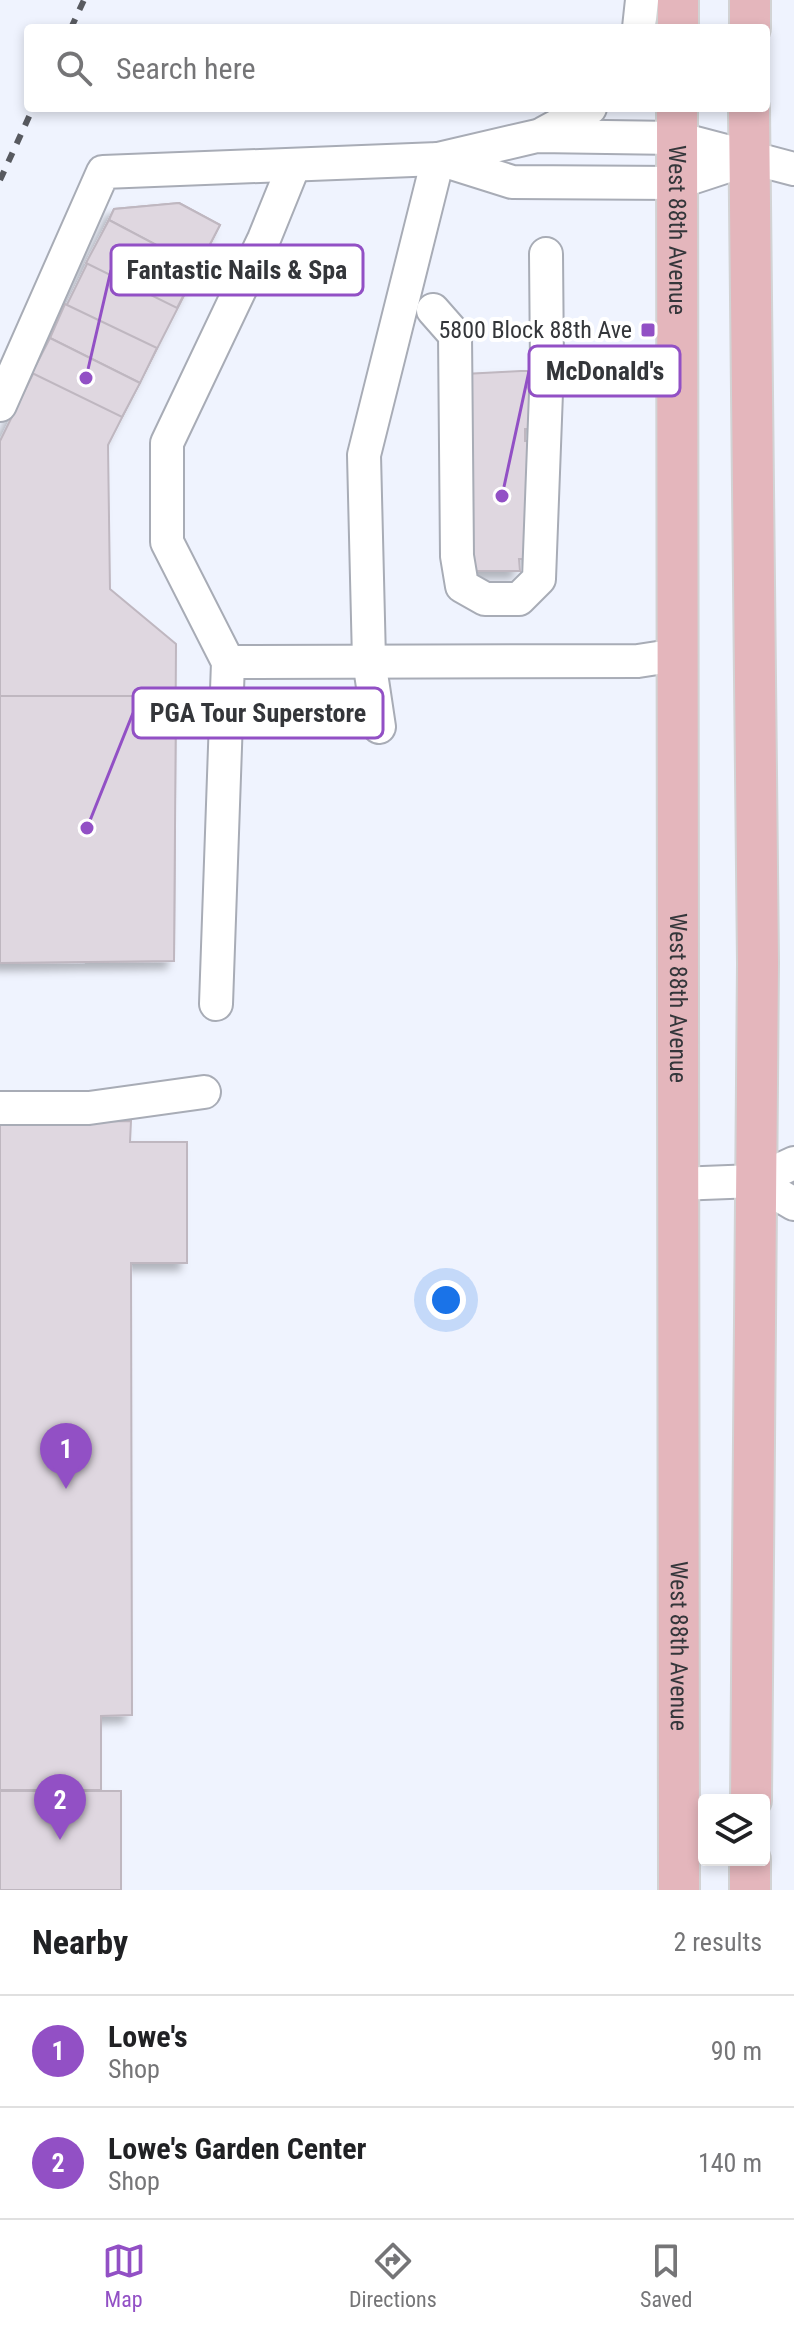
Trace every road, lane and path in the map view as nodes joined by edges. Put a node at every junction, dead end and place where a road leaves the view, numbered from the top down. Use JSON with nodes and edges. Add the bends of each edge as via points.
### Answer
{"nodes":[{"id":1,"x":642,"y":0,"type":"edge"},
{"id":2,"x":678,"y":0,"type":"edge"},
{"id":3,"x":750,"y":0,"type":"edge"},
{"id":4,"x":639,"y":24,"type":"edge"},
{"id":5,"x":678,"y":24,"type":"edge"},
{"id":6,"x":750,"y":24,"type":"edge"},
{"id":7,"x":585,"y":112,"type":"edge"},
{"id":8,"x":749,"y":112,"type":"edge"},
{"id":9,"x":677,"y":123,"type":"edge"},
{"id":10,"x":537,"y":136,"type":"junction"},
{"id":11,"x":438,"y":159,"type":"junction"},
{"id":12,"x":749,"y":159,"type":"junction"},
{"id":13,"x":294,"y":165,"type":"junction"},
{"id":14,"x":794,"y":169,"type":"edge"},
{"id":15,"x":676,"y":183,"type":"junction"},
{"id":16,"x":546,"y":254,"type":"dead end"},
{"id":17,"x":433,"y":310,"type":"dead end"},
{"id":18,"x":0,"y":405,"type":"edge"},
{"id":19,"x":677,"y":655,"type":"junction"},
{"id":20,"x":369,"y":660,"type":"junction"},
{"id":21,"x":228,"y":662,"type":"junction"},
{"id":22,"x":379,"y":727,"type":"dead end"},
{"id":23,"x":216,"y":1004,"type":"dead end"},
{"id":24,"x":204,"y":1092,"type":"dead end"},
{"id":25,"x":0,"y":1108,"type":"edge"},
{"id":26,"x":794,"y":1163,"type":"edge"},
{"id":27,"x":755,"y":1181,"type":"junction"},
{"id":28,"x":677,"y":1184,"type":"junction"},
{"id":29,"x":794,"y":1204,"type":"edge"},
{"id":30,"x":751,"y":1794,"type":"edge"},
{"id":31,"x":750,"y":1866,"type":"edge"},
{"id":32,"x":679,"y":1890,"type":"edge"},
{"id":33,"x":750,"y":1890,"type":"edge"}],
"edges":[{"from":1,"to":4,"type":"street"},
{"from":2,"to":5,"type":"main road"},
{"from":3,"to":6,"type":"main road"},
{"from":7,"to":10,"type":"street"},
{"from":8,"to":12,"type":"main road"},
{"from":9,"to":10,"type":"street"},
{"from":9,"to":12,"type":"street"},
{"from":9,"to":15,"type":"main road","name":"West 88th Avenue"},
{"from":10,"to":11,"type":"street"},
{"from":11,"to":13,"type":"street"},
{"from":11,"to":15,"type":"street","via":[[512,182]]},
{"from":11,"to":20,"type":"street","via":[[364,455]]},
{"from":12,"to":14,"type":"street"},
{"from":12,"to":15,"type":"street"},
{"from":12,"to":27,"type":"main road","via":[[758,740]]},
{"from":13,"to":18,"type":"street","via":[[103,172]]},
{"from":13,"to":21,"type":"street","via":[[167,443],[167,542]]},
{"from":15,"to":19,"type":"main road","name":"West 88th Avenue"},
{"from":16,"to":17,"type":"street","via":[[540,567],[539,579],[519,599],[485,599],[462,586],[457,556],[455,335]]},
{"from":19,"to":20,"type":"street","via":[[638,661]]},
{"from":19,"to":28,"type":"main road","name":"West 88th Avenue"},
{"from":20,"to":21,"type":"street"},
{"from":20,"to":22,"type":"street"},
{"from":21,"to":23,"type":"street"},
{"from":24,"to":25,"type":"street","via":[[89,1108]]},
{"from":26,"to":27,"type":"street"},
{"from":27,"to":28,"type":"street"},
{"from":27,"to":29,"type":"street"},
{"from":27,"to":30,"type":"main road"},
{"from":28,"to":32,"type":"main road","name":"West 88th Avenue"},
{"from":31,"to":33,"type":"main road"}]}
